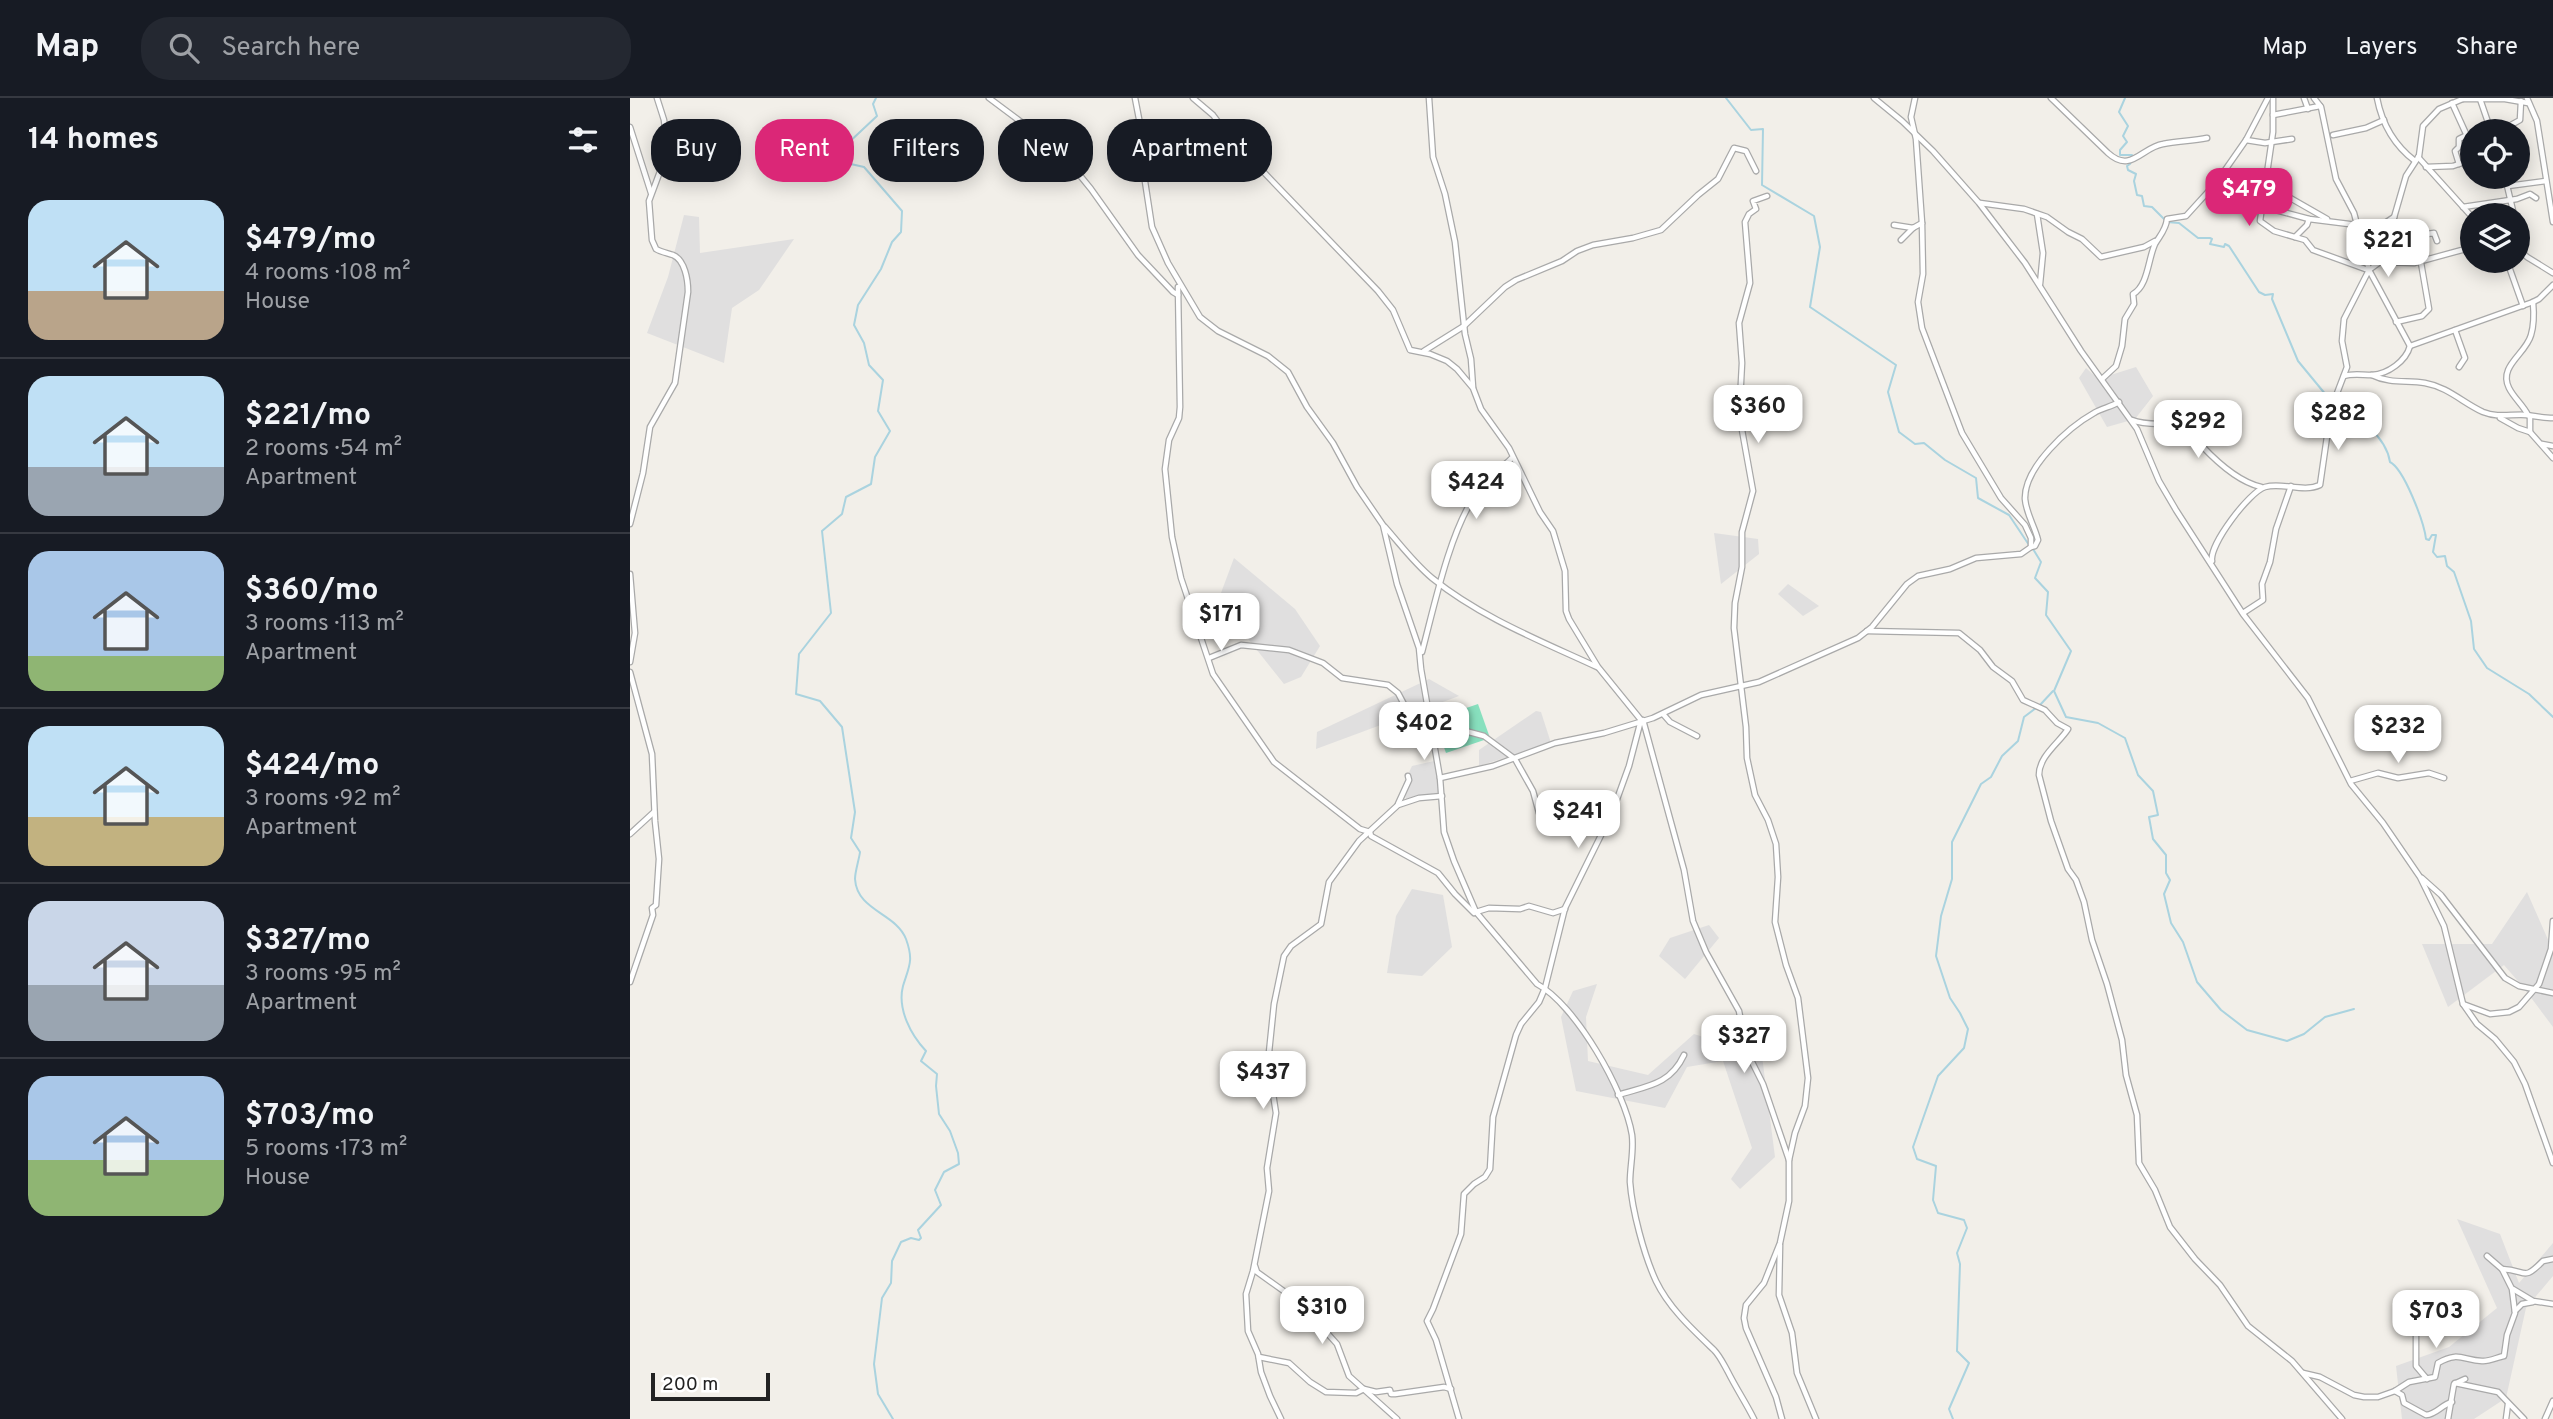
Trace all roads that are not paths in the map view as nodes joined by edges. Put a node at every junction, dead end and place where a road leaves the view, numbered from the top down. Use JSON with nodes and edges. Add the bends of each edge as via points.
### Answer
{"nodes":[{"id":1,"x":657,"y":98,"type":"edge"},
{"id":2,"x":989,"y":98,"type":"edge"},
{"id":3,"x":1135,"y":98,"type":"edge"},
{"id":4,"x":1193,"y":98,"type":"edge"},
{"id":5,"x":1429,"y":98,"type":"edge"},
{"id":6,"x":1874,"y":98,"type":"edge"},
{"id":7,"x":1915,"y":98,"type":"edge"},
{"id":8,"x":2051,"y":98,"type":"edge"},
{"id":9,"x":2270,"y":98,"type":"edge"},
{"id":10,"x":2304,"y":98,"type":"edge"},
{"id":11,"x":2377,"y":98,"type":"edge"},
{"id":12,"x":2464,"y":99,"type":"edge"},
{"id":13,"x":2480,"y":99,"type":"edge"},
{"id":14,"x":2318,"y":101,"type":"edge"},
{"id":15,"x":2521,"y":101,"type":"junction"},
{"id":16,"x":2528,"y":101,"type":"edge"},
{"id":17,"x":2452,"y":103,"type":"junction"},
{"id":18,"x":2308,"y":109,"type":"junction"},
{"id":19,"x":2273,"y":115,"type":"junction"},
{"id":20,"x":2489,"y":119,"type":"edge"},
{"id":21,"x":2520,"y":119,"type":"edge"},
{"id":22,"x":2384,"y":120,"type":"junction"},
{"id":23,"x":2460,"y":120,"type":"edge"},
{"id":24,"x":630,"y":127,"type":"edge"},
{"id":25,"x":1915,"y":133,"type":"junction"},
{"id":26,"x":2333,"y":135,"type":"dead end"},
{"id":27,"x":2207,"y":138,"type":"dead end"},
{"id":28,"x":2460,"y":138,"type":"edge"},
{"id":29,"x":2246,"y":139,"type":"junction"},
{"id":30,"x":2292,"y":139,"type":"dead end"},
{"id":31,"x":2271,"y":142,"type":"junction"},
{"id":32,"x":2417,"y":159,"type":"junction"},
{"id":33,"x":2459,"y":164,"type":"joint"},
{"id":34,"x":2426,"y":167,"type":"junction"},
{"id":35,"x":1756,"y":170,"type":"dead end"},
{"id":36,"x":2546,"y":181,"type":"junction"},
{"id":37,"x":2530,"y":183,"type":"edge"},
{"id":38,"x":2212,"y":187,"type":"junction"},
{"id":39,"x":2509,"y":189,"type":"edge"},
{"id":40,"x":2278,"y":191,"type":"dead end"},
{"id":41,"x":651,"y":195,"type":"junction"},
{"id":42,"x":1767,"y":196,"type":"dead end"},
{"id":43,"x":2536,"y":198,"type":"dead end"},
{"id":44,"x":2511,"y":199,"type":"junction"},
{"id":45,"x":1979,"y":203,"type":"junction"},
{"id":46,"x":2487,"y":203,"type":"edge"},
{"id":47,"x":2512,"y":203,"type":"edge"},
{"id":48,"x":2460,"y":204,"type":"edge"},
{"id":49,"x":2260,"y":210,"type":"junction"},
{"id":50,"x":2037,"y":214,"type":"junction"},
{"id":51,"x":2394,"y":217,"type":"junction"},
{"id":52,"x":2309,"y":219,"type":"junction"},
{"id":53,"x":2331,"y":222,"type":"junction"},
{"id":54,"x":2553,"y":222,"type":"edge"},
{"id":55,"x":1923,"y":223,"type":"junction"},
{"id":56,"x":1894,"y":225,"type":"dead end"},
{"id":57,"x":2358,"y":225,"type":"junction"},
{"id":58,"x":1913,"y":228,"type":"junction"},
{"id":59,"x":2294,"y":237,"type":"junction"},
{"id":60,"x":1900,"y":240,"type":"dead end"},
{"id":61,"x":2157,"y":240,"type":"junction"},
{"id":62,"x":2437,"y":241,"type":"dead end"},
{"id":63,"x":2460,"y":250,"type":"edge"},
{"id":64,"x":2386,"y":255,"type":"junction"},
{"id":65,"x":2530,"y":259,"type":"edge"},
{"id":66,"x":2421,"y":261,"type":"junction"},
{"id":67,"x":2380,"y":262,"type":"junction"},
{"id":68,"x":2369,"y":270,"type":"junction"},
{"id":69,"x":2511,"y":273,"type":"edge"},
{"id":70,"x":2553,"y":273,"type":"edge"},
{"id":71,"x":1178,"y":281,"type":"junction"},
{"id":72,"x":2040,"y":285,"type":"junction"},
{"id":73,"x":2553,"y":285,"type":"edge"},
{"id":74,"x":1178,"y":295,"type":"junction"},
{"id":75,"x":2533,"y":302,"type":"junction"},
{"id":76,"x":2523,"y":306,"type":"junction"},
{"id":77,"x":2396,"y":323,"type":"junction"},
{"id":78,"x":1464,"y":326,"type":"junction"},
{"id":79,"x":2455,"y":330,"type":"junction"},
{"id":80,"x":2410,"y":346,"type":"junction"},
{"id":81,"x":1422,"y":352,"type":"junction"},
{"id":82,"x":2459,"y":367,"type":"dead end"},
{"id":83,"x":2372,"y":375,"type":"junction"},
{"id":84,"x":2343,"y":376,"type":"junction"},
{"id":85,"x":2102,"y":379,"type":"junction"},
{"id":86,"x":1473,"y":388,"type":"junction"},
{"id":87,"x":2119,"y":402,"type":"junction"},
{"id":88,"x":2529,"y":415,"type":"junction"},
{"id":89,"x":2495,"y":416,"type":"junction"},
{"id":90,"x":2553,"y":418,"type":"edge"},
{"id":91,"x":2131,"y":420,"type":"junction"},
{"id":92,"x":2530,"y":432,"type":"junction"},
{"id":93,"x":2542,"y":444,"type":"junction"},
{"id":94,"x":2553,"y":446,"type":"edge"},
{"id":95,"x":1513,"y":458,"type":"junction"},
{"id":96,"x":2553,"y":458,"type":"edge"},
{"id":97,"x":2267,"y":486,"type":"junction"},
{"id":98,"x":2291,"y":486,"type":"junction"},
{"id":99,"x":630,"y":524,"type":"edge"},
{"id":100,"x":1383,"y":525,"type":"junction"},
{"id":101,"x":2031,"y":547,"type":"junction"},
{"id":102,"x":2213,"y":565,"type":"junction"},
{"id":103,"x":630,"y":574,"type":"edge"},
{"id":104,"x":1440,"y":584,"type":"junction"},
{"id":105,"x":2243,"y":614,"type":"junction"},
{"id":106,"x":1867,"y":631,"type":"junction"},
{"id":107,"x":1421,"y":655,"type":"junction"},
{"id":108,"x":1209,"y":658,"type":"junction"},
{"id":109,"x":630,"y":662,"type":"edge"},
{"id":110,"x":1598,"y":667,"type":"junction"},
{"id":111,"x":630,"y":672,"type":"edge"},
{"id":112,"x":1742,"y":688,"type":"junction"},
{"id":113,"x":1663,"y":714,"type":"junction"},
{"id":114,"x":1431,"y":719,"type":"junction"},
{"id":115,"x":1642,"y":721,"type":"junction"},
{"id":116,"x":1697,"y":736,"type":"dead end"},
{"id":117,"x":1515,"y":759,"type":"junction"},
{"id":118,"x":1408,"y":775,"type":"dead end"},
{"id":119,"x":1440,"y":778,"type":"junction"},
{"id":120,"x":2444,"y":778,"type":"dead end"},
{"id":121,"x":2350,"y":781,"type":"junction"},
{"id":122,"x":1442,"y":796,"type":"junction"},
{"id":123,"x":1398,"y":805,"type":"junction"},
{"id":124,"x":654,"y":811,"type":"junction"},
{"id":125,"x":1610,"y":817,"type":"junction"},
{"id":126,"x":1370,"y":832,"type":"junction"},
{"id":127,"x":630,"y":834,"type":"edge"},
{"id":128,"x":2420,"y":877,"type":"junction"},
{"id":129,"x":1565,"y":909,"type":"junction"},
{"id":130,"x":1476,"y":912,"type":"junction"},
{"id":131,"x":1482,"y":920,"type":"junction"},
{"id":132,"x":2553,"y":921,"type":"edge"},
{"id":133,"x":2541,"y":980,"type":"junction"},
{"id":134,"x":630,"y":982,"type":"edge"},
{"id":135,"x":1545,"y":988,"type":"junction"},
{"id":136,"x":2536,"y":989,"type":"junction"},
{"id":137,"x":2546,"y":990,"type":"junction"},
{"id":138,"x":2553,"y":993,"type":"edge"},
{"id":139,"x":2463,"y":1004,"type":"junction"},
{"id":140,"x":1684,"y":1055,"type":"dead end"},
{"id":141,"x":1618,"y":1095,"type":"junction"},
{"id":142,"x":1789,"y":1160,"type":"junction"},
{"id":143,"x":2553,"y":1163,"type":"edge"},
{"id":144,"x":1780,"y":1243,"type":"junction"},
{"id":145,"x":2487,"y":1256,"type":"dead end"},
{"id":146,"x":2553,"y":1259,"type":"edge"},
{"id":147,"x":1254,"y":1266,"type":"junction"},
{"id":148,"x":2502,"y":1269,"type":"junction"},
{"id":149,"x":2512,"y":1289,"type":"junction"},
{"id":150,"x":2534,"y":1302,"type":"junction"},
{"id":151,"x":2553,"y":1304,"type":"edge"},
{"id":152,"x":2515,"y":1311,"type":"junction"},
{"id":153,"x":2416,"y":1326,"type":"dead end"},
{"id":154,"x":1259,"y":1357,"type":"junction"},
{"id":155,"x":2303,"y":1373,"type":"junction"},
{"id":156,"x":2427,"y":1379,"type":"junction"},
{"id":157,"x":2465,"y":1380,"type":"dead end"},
{"id":158,"x":2455,"y":1383,"type":"junction"},
{"id":159,"x":1364,"y":1389,"type":"junction"},
{"id":160,"x":1452,"y":1390,"type":"junction"},
{"id":161,"x":2395,"y":1391,"type":"junction"},
{"id":162,"x":2553,"y":1401,"type":"edge"},
{"id":163,"x":2452,"y":1402,"type":"junction"},
{"id":164,"x":2508,"y":1404,"type":"junction"},
{"id":165,"x":1281,"y":1419,"type":"edge"},
{"id":166,"x":1398,"y":1419,"type":"edge"},
{"id":167,"x":1459,"y":1419,"type":"edge"},
{"id":168,"x":1754,"y":1419,"type":"edge"},
{"id":169,"x":1782,"y":1419,"type":"edge"},
{"id":170,"x":1816,"y":1419,"type":"edge"},
{"id":171,"x":2342,"y":1419,"type":"edge"},
{"id":172,"x":2448,"y":1419,"type":"edge"},
{"id":173,"x":2506,"y":1419,"type":"edge"},
{"id":174,"x":2524,"y":1419,"type":"edge"},
{"id":175,"x":2545,"y":1419,"type":"edge"}],
"edges":[{"from":1,"to":41,"type":"street","via":[[667,146]]},
{"from":2,"to":74,"type":"street","via":[[1060,151],[1138,255]]},
{"from":3,"to":71,"type":"street","via":[[1153,232]]},
{"from":4,"to":81,"type":"street","via":[[1378,292],[1393,310],[1407,346]]},
{"from":5,"to":78,"type":"street","via":[[1434,161],[1455,242]]},
{"from":6,"to":25,"type":"street"},
{"from":7,"to":25,"type":"street","via":[[1911,117]]},
{"from":8,"to":27,"type":"street","via":[[2119,160],[2131,161],[2162,144]]},
{"from":9,"to":19,"type":"street"},
{"from":9,"to":29,"type":"street"},
{"from":10,"to":18,"type":"street"},
{"from":11,"to":22,"type":"street"},
{"from":12,"to":13,"type":"street"},
{"from":12,"to":17,"type":"street"},
{"from":13,"to":15,"type":"street"},
{"from":13,"to":20,"type":"street"},
{"from":14,"to":18,"type":"street"},
{"from":14,"to":57,"type":"street","via":[[2336,178]]},
{"from":15,"to":16,"type":"street"},
{"from":15,"to":21,"type":"street"},
{"from":16,"to":36,"type":"street","via":[[2537,121]]},
{"from":17,"to":23,"type":"street"},
{"from":17,"to":32,"type":"street","via":[[2426,121]]},
{"from":18,"to":19,"type":"street"},
{"from":19,"to":31,"type":"street"},
{"from":22,"to":26,"type":"street"},
{"from":22,"to":32,"type":"street","via":[[2397,145]]},
{"from":24,"to":41,"type":"street"},
{"from":25,"to":45,"type":"street"},
{"from":25,"to":55,"type":"street"},
{"from":28,"to":33,"type":"street","via":[[2455,151]]},
{"from":29,"to":31,"type":"street"},
{"from":29,"to":38,"type":"street"},
{"from":30,"to":31,"type":"street"},
{"from":31,"to":49,"type":"street"},
{"from":32,"to":34,"type":"street"},
{"from":32,"to":51,"type":"street","via":[[2406,176]]},
{"from":33,"to":34,"type":"street"},
{"from":34,"to":48,"type":"street"},
{"from":35,"to":78,"type":"street","via":[[1746,150],[1734,148],[1718,179],[1660,230],[1593,245],[1516,280]]},
{"from":36,"to":37,"type":"street"},
{"from":36,"to":54,"type":"street"},
{"from":38,"to":49,"type":"street"},
{"from":38,"to":61,"type":"street","via":[[2186,216],[2167,219]]},
{"from":39,"to":44,"type":"street"},
{"from":40,"to":53,"type":"street"},
{"from":41,"to":99,"type":"street","via":[[653,246],[681,263],[688,292],[674,386],[650,427]]},
{"from":42,"to":112,"type":"street","via":[[1754,200],[1756,209],[1746,220],[1750,287],[1739,325],[1742,426],[1753,491],[1742,532],[1742,567],[1734,607]]},
{"from":43,"to":44,"type":"street","via":[[2530,194]]},
{"from":44,"to":46,"type":"street"},
{"from":44,"to":47,"type":"street"},
{"from":45,"to":50,"type":"street"},
{"from":45,"to":72,"type":"street"},
{"from":49,"to":52,"type":"street"},
{"from":49,"to":59,"type":"street","via":[[2262,225]]},
{"from":50,"to":61,"type":"street","via":[[2082,239],[2101,257]]},
{"from":50,"to":72,"type":"street","via":[[2043,253]]},
{"from":51,"to":64,"type":"street"},
{"from":51,"to":64,"type":"street","via":[[2373,231]]},
{"from":52,"to":53,"type":"street"},
{"from":52,"to":59,"type":"street"},
{"from":53,"to":57,"type":"street"},
{"from":55,"to":58,"type":"street"},
{"from":55,"to":101,"type":"street","via":[[1918,309],[1925,338],[1962,433],[2004,502],[2025,525]]},
{"from":56,"to":58,"type":"street"},
{"from":57,"to":68,"type":"street"},
{"from":58,"to":60,"type":"street"},
{"from":59,"to":68,"type":"street","via":[[2305,240],[2313,250]]},
{"from":61,"to":85,"type":"street","via":[[2140,289],[2133,294],[2134,304],[2128,309],[2116,366]]},
{"from":62,"to":66,"type":"street","via":[[2434,233],[2420,235]]},
{"from":63,"to":66,"type":"street"},
{"from":64,"to":67,"type":"street"},
{"from":65,"to":70,"type":"street"},
{"from":66,"to":67,"type":"street"},
{"from":66,"to":77,"type":"street","via":[[2429,309],[2423,316]]},
{"from":67,"to":68,"type":"street"},
{"from":68,"to":77,"type":"street"},
{"from":68,"to":84,"type":"street","via":[[2344,319],[2342,341],[2347,361]]},
{"from":69,"to":76,"type":"street"},
{"from":71,"to":74,"type":"street"},
{"from":71,"to":100,"type":"street","via":[[1206,322],[1288,372]]},
{"from":72,"to":85,"type":"street"},
{"from":73,"to":75,"type":"street"},
{"from":74,"to":108,"type":"street","via":[[1180,413],[1169,440],[1165,469],[1169,517],[1181,578]]},
{"from":75,"to":76,"type":"street"},
{"from":75,"to":88,"type":"street","via":[[2531,336],[2507,377],[2509,389]]},
{"from":76,"to":79,"type":"street"},
{"from":77,"to":80,"type":"street"},
{"from":78,"to":81,"type":"street"},
{"from":78,"to":86,"type":"street"},
{"from":79,"to":80,"type":"street"},
{"from":79,"to":82,"type":"street","via":[[2465,358]]},
{"from":80,"to":83,"type":"street","via":[[2398,363]]},
{"from":81,"to":86,"type":"street","via":[[1452,365]]},
{"from":83,"to":84,"type":"street"},
{"from":83,"to":89,"type":"street","via":[[2445,389]]},
{"from":84,"to":98,"type":"street","via":[[2331,410],[2322,481],[2316,487]]},
{"from":85,"to":87,"type":"street"},
{"from":86,"to":95,"type":"street"},
{"from":87,"to":91,"type":"street"},
{"from":87,"to":101,"type":"street","via":[[2091,415],[2054,443],[2038,463],[2025,495],[2038,540]]},
{"from":88,"to":89,"type":"street"},
{"from":88,"to":90,"type":"street"},
{"from":88,"to":92,"type":"street"},
{"from":89,"to":92,"type":"street"},
{"from":91,"to":97,"type":"street","via":[[2177,425],[2233,472],[2253,485]]},
{"from":91,"to":102,"type":"street","via":[[2163,487]]},
{"from":92,"to":93,"type":"street"},
{"from":93,"to":94,"type":"street"},
{"from":93,"to":96,"type":"street"},
{"from":95,"to":104,"type":"street","via":[[1471,501]]},
{"from":95,"to":110,"type":"street","via":[[1553,530],[1565,571],[1567,615]]},
{"from":97,"to":98,"type":"street"},
{"from":97,"to":102,"type":"street","via":[[2256,491],[2233,519],[2212,551]]},
{"from":98,"to":105,"type":"street","via":[[2262,584],[2263,600]]},
{"from":100,"to":104,"type":"street"},
{"from":100,"to":107,"type":"street","via":[[1396,583]]},
{"from":101,"to":106,"type":"street","via":[[2021,554],[1976,558],[1918,576]]},
{"from":102,"to":105,"type":"street"},
{"from":103,"to":109,"type":"street","via":[[635,633]]},
{"from":104,"to":107,"type":"street"},
{"from":104,"to":110,"type":"street","via":[[1502,622]]},
{"from":105,"to":121,"type":"street","via":[[2308,698]]},
{"from":106,"to":112,"type":"street"},
{"from":106,"to":155,"type":"street","via":[[1959,633],[2012,681],[2024,700],[2069,730],[2051,748],[2039,775],[2068,869],[2088,913],[2122,1040],[2137,1115],[2138,1160],[2170,1227],[2248,1326]]},
{"from":107,"to":114,"type":"street"},
{"from":108,"to":114,"type":"street","via":[[1241,645],[1298,651],[1342,678],[1391,687],[1406,709]]},
{"from":108,"to":126,"type":"street","via":[[1215,678],[1274,762]]},
{"from":110,"to":115,"type":"street"},
{"from":111,"to":124,"type":"street","via":[[650,740]]},
{"from":112,"to":113,"type":"street","via":[[1701,695]]},
{"from":112,"to":142,"type":"street","via":[[1751,779],[1776,844],[1775,922],[1798,999],[1808,1078]]},
{"from":113,"to":115,"type":"street"},
{"from":113,"to":116,"type":"street"},
{"from":114,"to":117,"type":"street","via":[[1484,736]]},
{"from":114,"to":119,"type":"street"},
{"from":115,"to":117,"type":"street","via":[[1555,743]]},
{"from":115,"to":125,"type":"street"},
{"from":115,"to":142,"type":"street","via":[[1684,870],[1693,921],[1741,1016],[1747,1052]]},
{"from":117,"to":119,"type":"street"},
{"from":117,"to":125,"type":"street","via":[[1539,813],[1550,816],[1585,808]]},
{"from":118,"to":123,"type":"street"},
{"from":119,"to":122,"type":"street"},
{"from":120,"to":121,"type":"street","via":[[2429,773],[2398,778],[2378,773]]},
{"from":121,"to":128,"type":"street"},
{"from":122,"to":123,"type":"street"},
{"from":122,"to":130,"type":"street","via":[[1446,839]]},
{"from":123,"to":126,"type":"street"},
{"from":124,"to":127,"type":"street"},
{"from":124,"to":134,"type":"street","via":[[658,900]]},
{"from":125,"to":129,"type":"street"},
{"from":126,"to":131,"type":"street","via":[[1440,874]]},
{"from":126,"to":147,"type":"street","via":[[1329,882],[1321,924],[1284,956],[1268,1062],[1276,1108],[1266,1168],[1269,1191]]},
{"from":128,"to":136,"type":"street","via":[[2441,895],[2505,978]]},
{"from":128,"to":139,"type":"street","via":[[2444,926]]},
{"from":129,"to":130,"type":"street","via":[[1553,913],[1530,906]]},
{"from":129,"to":135,"type":"street"},
{"from":130,"to":131,"type":"street"},
{"from":131,"to":135,"type":"street","via":[[1536,984]]},
{"from":132,"to":133,"type":"street","via":[[2551,949]]},
{"from":133,"to":136,"type":"street"},
{"from":133,"to":137,"type":"street"},
{"from":135,"to":141,"type":"street","via":[[1598,1053]]},
{"from":135,"to":160,"type":"street","via":[[1516,1035],[1493,1117],[1490,1169],[1464,1194],[1461,1234],[1427,1318]]},
{"from":136,"to":137,"type":"street"},
{"from":136,"to":139,"type":"street","via":[[2509,1012],[2490,1014]]},
{"from":137,"to":138,"type":"street"},
{"from":139,"to":143,"type":"street","via":[[2514,1062]]},
{"from":140,"to":141,"type":"street","via":[[1669,1077]]},
{"from":141,"to":168,"type":"street","via":[[1631,1129],[1632,1194],[1652,1271],[1677,1313],[1716,1352]]},
{"from":142,"to":144,"type":"street","via":[[1789,1201]]},
{"from":144,"to":169,"type":"street","via":[[1766,1280],[1746,1305],[1744,1318]]},
{"from":144,"to":170,"type":"street","via":[[1779,1295],[1793,1333],[1797,1373]]},
{"from":145,"to":148,"type":"street"},
{"from":146,"to":148,"type":"street","via":[[2543,1261],[2529,1274]]},
{"from":147,"to":154,"type":"street","via":[[1246,1294],[1247,1317]]},
{"from":147,"to":159,"type":"street","via":[[1295,1298],[1333,1339],[1347,1373]]},
{"from":148,"to":149,"type":"street"},
{"from":149,"to":150,"type":"street"},
{"from":149,"to":152,"type":"street"},
{"from":150,"to":151,"type":"street"},
{"from":150,"to":152,"type":"street"},
{"from":152,"to":156,"type":"street","via":[[2504,1356],[2484,1361],[2459,1355],[2445,1359],[2437,1365],[2436,1376]]},
{"from":153,"to":156,"type":"street","via":[[2416,1366]]},
{"from":154,"to":159,"type":"street","via":[[1289,1363],[1326,1392]]},
{"from":154,"to":165,"type":"street"},
{"from":155,"to":161,"type":"street","via":[[2357,1396],[2378,1397]]},
{"from":155,"to":171,"type":"street"},
{"from":156,"to":161,"type":"street","via":[[2409,1382]]},
{"from":157,"to":158,"type":"street"},
{"from":158,"to":163,"type":"street"},
{"from":158,"to":164,"type":"street","via":[[2494,1391]]},
{"from":159,"to":160,"type":"street","via":[[1390,1390],[1391,1394],[1444,1387]]},
{"from":159,"to":166,"type":"street"},
{"from":160,"to":167,"type":"street"},
{"from":161,"to":163,"type":"street","via":[[2404,1403],[2426,1415]]},
{"from":162,"to":175,"type":"street"},
{"from":163,"to":172,"type":"street"},
{"from":164,"to":173,"type":"street"},
{"from":164,"to":174,"type":"street"}]}
